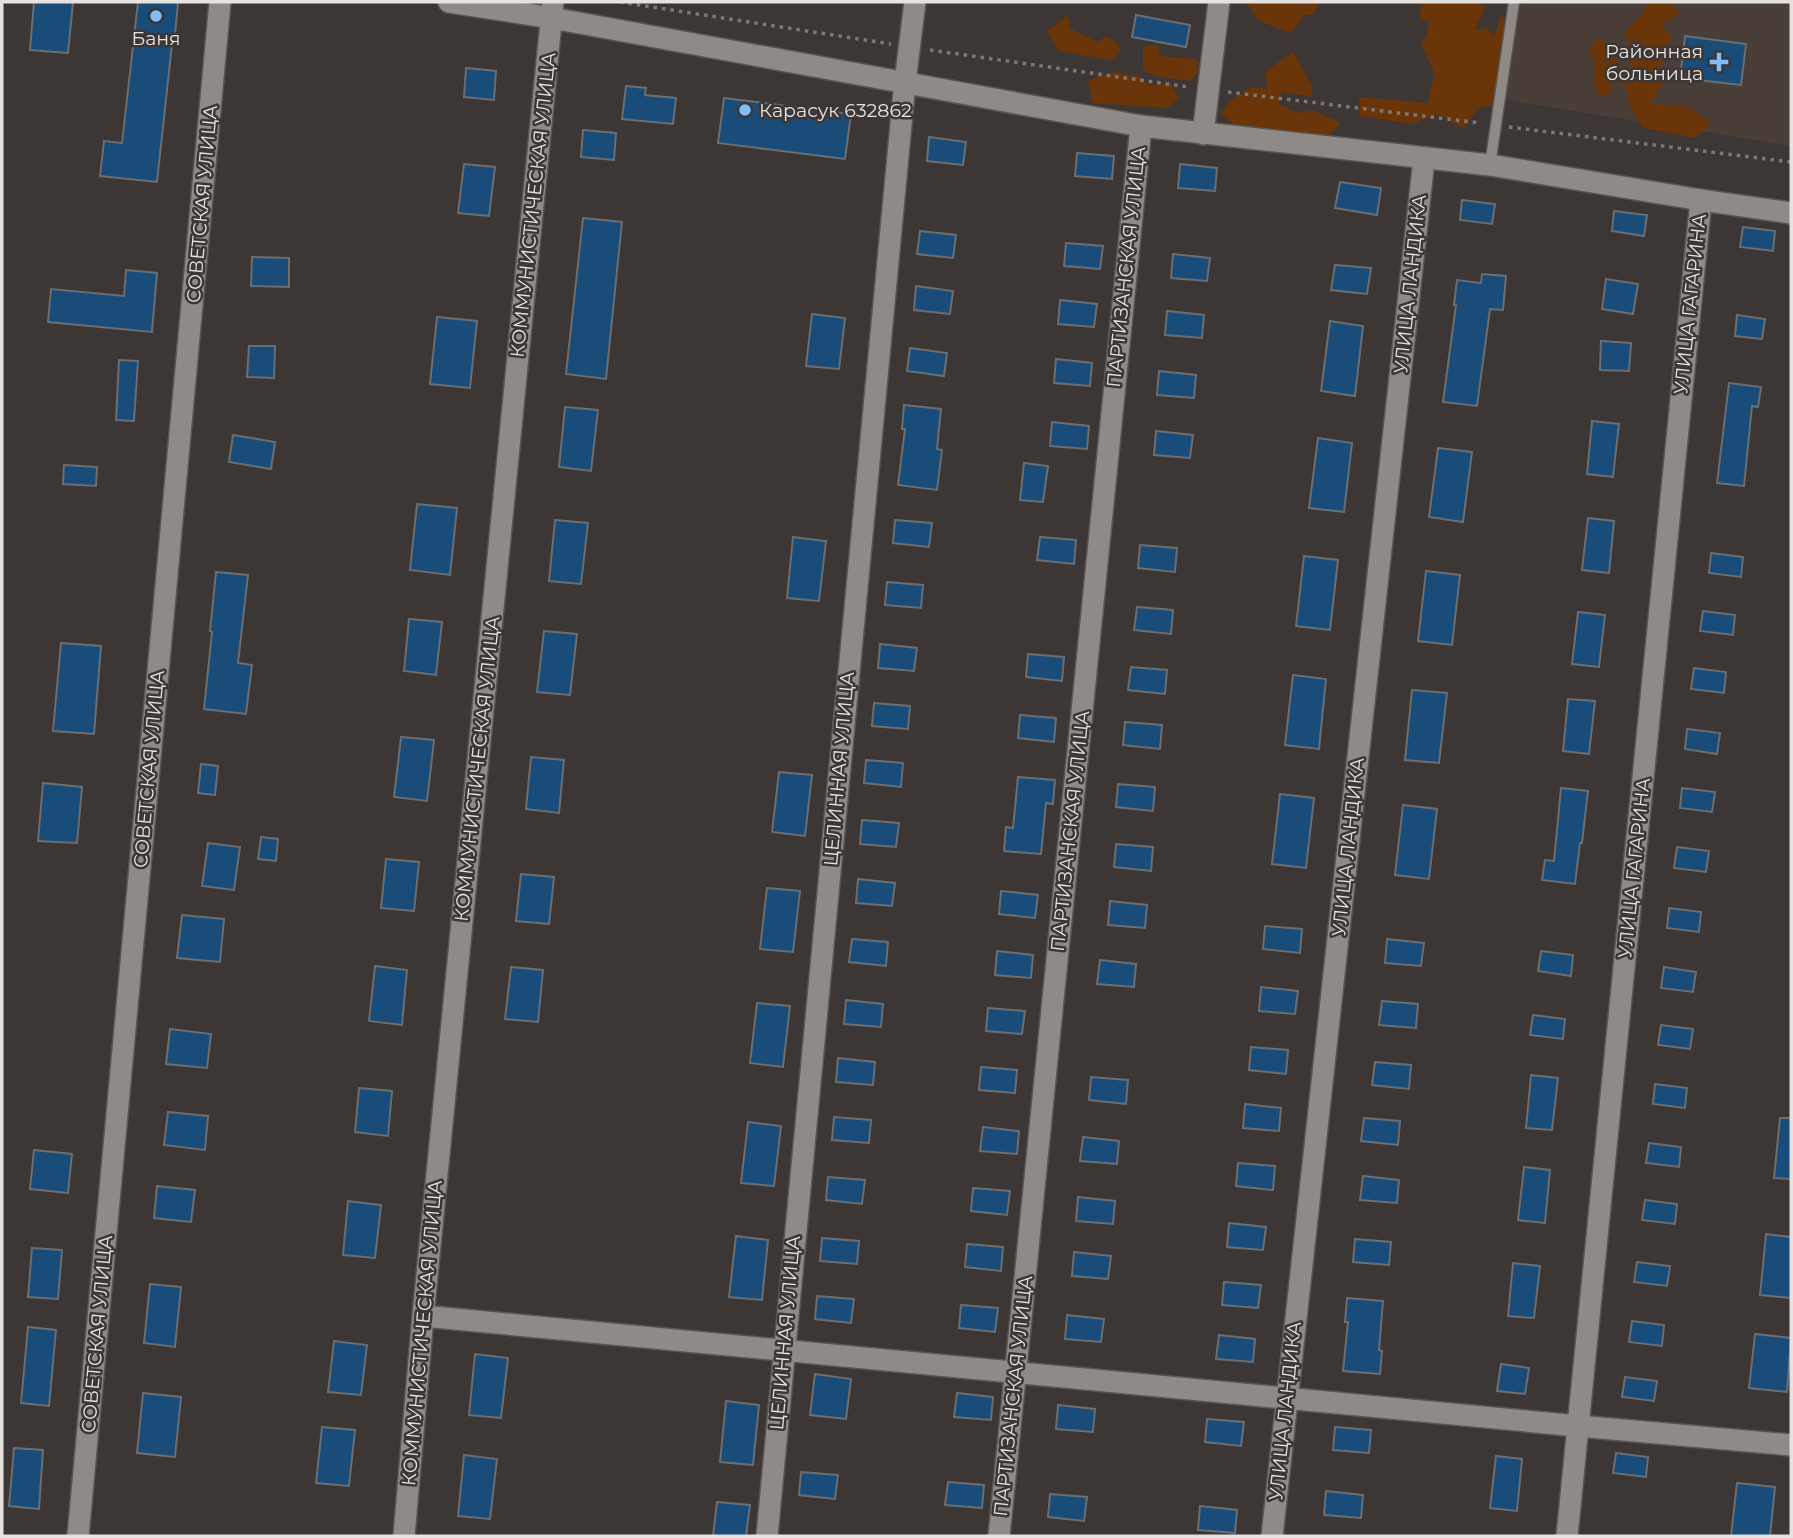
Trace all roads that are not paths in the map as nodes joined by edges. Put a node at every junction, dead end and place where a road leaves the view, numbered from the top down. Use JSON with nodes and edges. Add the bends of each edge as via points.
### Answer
{"nodes":[{"id":1,"x":220,"y":2,"type":"edge"},
{"id":2,"x":449,"y":2,"type":"edge"},
{"id":3,"x":915,"y":2,"type":"edge"},
{"id":4,"x":1219,"y":2,"type":"edge"},
{"id":5,"x":1514,"y":2,"type":"edge"},
{"id":6,"x":552,"y":10,"type":"edge"},
{"id":7,"x":905,"y":82,"type":"junction"},
{"id":8,"x":1140,"y":126,"type":"junction"},
{"id":9,"x":1203,"y":134,"type":"junction"},
{"id":10,"x":1424,"y":159,"type":"junction"},
{"id":11,"x":1490,"y":165,"type":"junction"},
{"id":12,"x":1701,"y":200,"type":"junction"},
{"id":13,"x":1791,"y":213,"type":"edge"},
{"id":14,"x":423,"y":1315,"type":"junction"},
{"id":15,"x":784,"y":1350,"type":"junction"},
{"id":16,"x":1016,"y":1373,"type":"junction"},
{"id":17,"x":1287,"y":1399,"type":"junction"},
{"id":18,"x":1578,"y":1426,"type":"junction"},
{"id":19,"x":1791,"y":1445,"type":"edge"},
{"id":20,"x":78,"y":1536,"type":"edge"},
{"id":21,"x":404,"y":1536,"type":"edge"},
{"id":22,"x":767,"y":1536,"type":"edge"},
{"id":23,"x":999,"y":1536,"type":"edge"},
{"id":24,"x":1272,"y":1536,"type":"edge"},
{"id":25,"x":1567,"y":1536,"type":"edge"}],
"edges":[{"from":1,"to":20,"type":"street","name":"СОВЕТСКАЯ УЛИЦА"},
{"from":2,"to":6,"type":"street"},
{"from":3,"to":7,"type":"street","name":"ЦЕЛИННАЯ УЛИЦА"},
{"from":4,"to":9,"type":"street"},
{"from":5,"to":11,"type":"lane"},
{"from":6,"to":7,"type":"street"},
{"from":6,"to":14,"type":"street","name":"КОММУНИСТИЧЕСКАЯ УЛИЦА"},
{"from":7,"to":8,"type":"street"},
{"from":7,"to":15,"type":"street","name":"ЦЕЛИННАЯ УЛИЦА"},
{"from":8,"to":9,"type":"street"},
{"from":8,"to":16,"type":"street","name":"ПАРТИЗАНСКАЯ УЛИЦА"},
{"from":9,"to":10,"type":"street"},
{"from":10,"to":11,"type":"street"},
{"from":10,"to":17,"type":"street","name":"УЛИЦА ЛАНДИКА"},
{"from":11,"to":12,"type":"street"},
{"from":12,"to":13,"type":"street"},
{"from":12,"to":18,"type":"street","name":"УЛИЦА ГАГАРИНА"},
{"from":14,"to":15,"type":"street"},
{"from":14,"to":21,"type":"street","name":"КОММУНИСТИЧЕСКАЯ УЛИЦА"},
{"from":15,"to":16,"type":"street"},
{"from":15,"to":22,"type":"street","name":"ЦЕЛИННАЯ УЛИЦА"},
{"from":16,"to":17,"type":"street"},
{"from":16,"to":23,"type":"street","name":"ПАРТИЗАНСКАЯ УЛИЦА"},
{"from":17,"to":18,"type":"street"},
{"from":17,"to":24,"type":"street","name":"УЛИЦА ЛАНДИКА"},
{"from":18,"to":19,"type":"street"},
{"from":18,"to":25,"type":"street","name":"УЛИЦА ГАГАРИНА"}]}
